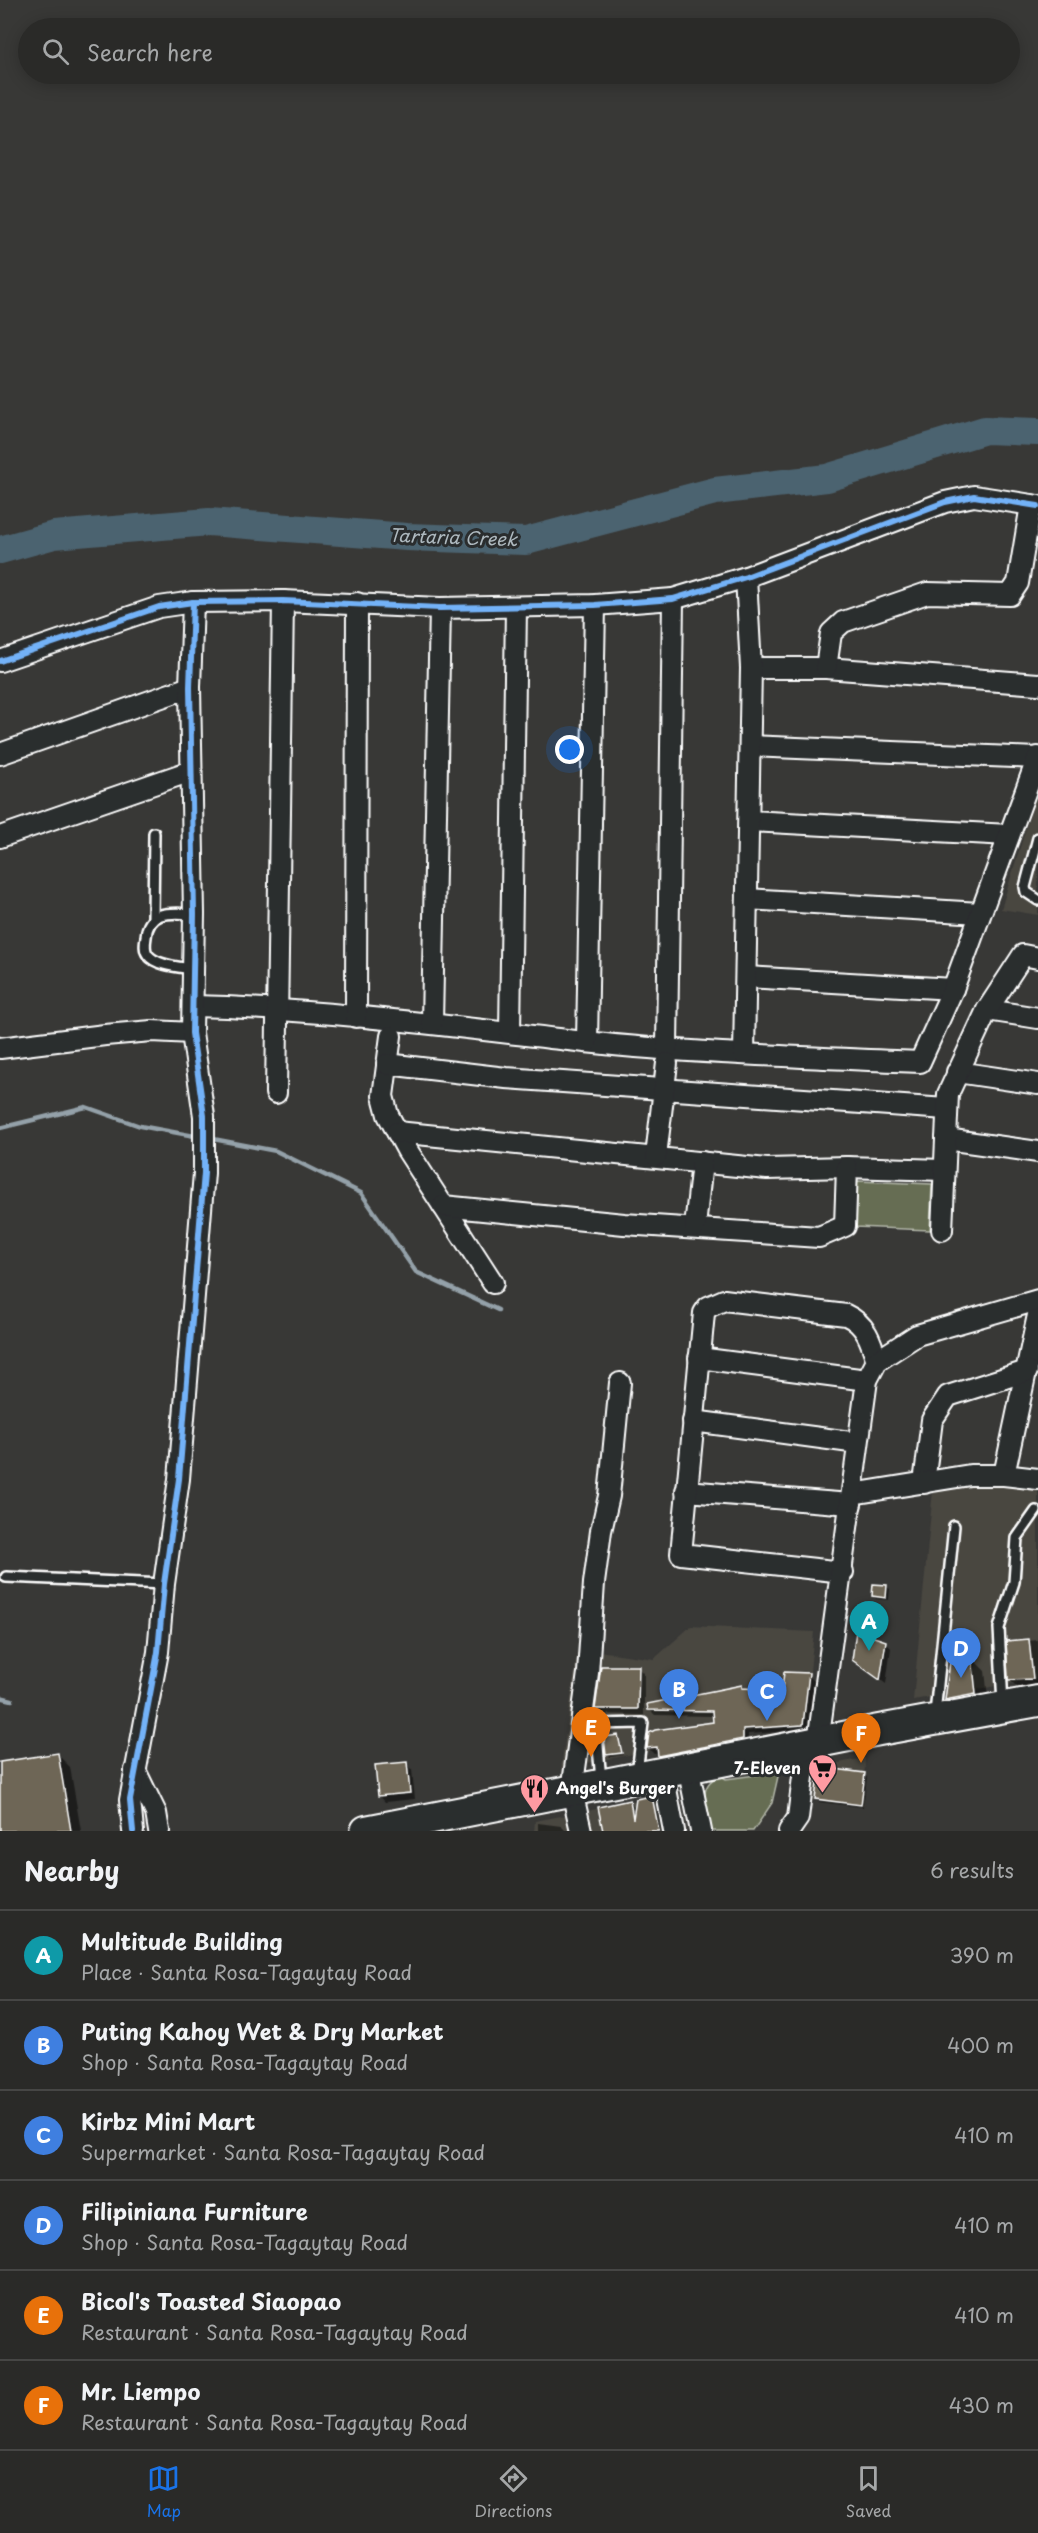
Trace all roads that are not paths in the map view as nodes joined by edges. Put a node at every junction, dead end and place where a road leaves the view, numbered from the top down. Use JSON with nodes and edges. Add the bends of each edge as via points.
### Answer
{"nodes":[{"id":1,"x":1035,"y":506,"type":"edge"},
{"id":2,"x":746,"y":577,"type":"junction"},
{"id":3,"x":673,"y":599,"type":"junction"},
{"id":4,"x":283,"y":601,"type":"junction"},
{"id":5,"x":193,"y":602,"type":"junction"},
{"id":6,"x":357,"y":603,"type":"junction"},
{"id":7,"x":594,"y":605,"type":"junction"},
{"id":8,"x":516,"y":607,"type":"junction"},
{"id":9,"x":441,"y":608,"type":"junction"},
{"id":10,"x":0,"y":661,"type":"edge"},
{"id":11,"x":751,"y":668,"type":"junction"},
{"id":12,"x":826,"y":668,"type":"junction"},
{"id":13,"x":1038,"y":684,"type":"edge"},
{"id":14,"x":190,"y":687,"type":"junction"},
{"id":15,"x":750,"y":746,"type":"junction"},
{"id":16,"x":0,"y":754,"type":"edge"},
{"id":17,"x":1038,"y":757,"type":"edge"},
{"id":18,"x":191,"y":771,"type":"junction"},
{"id":19,"x":749,"y":821,"type":"junction"},
{"id":20,"x":154,"y":832,"type":"dead end"},
{"id":21,"x":1009,"y":835,"type":"junction"},
{"id":22,"x":0,"y":837,"type":"edge"},
{"id":23,"x":1038,"y":838,"type":"edge"},
{"id":24,"x":747,"y":899,"type":"junction"},
{"id":25,"x":1038,"y":900,"type":"edge"},
{"id":26,"x":980,"y":913,"type":"junction"},
{"id":27,"x":194,"y":914,"type":"junction"},
{"id":28,"x":153,"y":919,"type":"junction"},
{"id":29,"x":1038,"y":957,"type":"edge"},
{"id":30,"x":193,"y":969,"type":"junction"},
{"id":31,"x":747,"y":977,"type":"junction"},
{"id":32,"x":953,"y":989,"type":"junction"},
{"id":33,"x":193,"y":1006,"type":"junction"},
{"id":34,"x":277,"y":1008,"type":"junction"},
{"id":35,"x":987,"y":1010,"type":"junction"},
{"id":36,"x":356,"y":1017,"type":"junction"},
{"id":37,"x":1038,"y":1018,"type":"edge"},
{"id":38,"x":432,"y":1023,"type":"junction"},
{"id":39,"x":510,"y":1032,"type":"junction"},
{"id":40,"x":192,"y":1033,"type":"junction"},
{"id":41,"x":391,"y":1036,"type":"dead end"},
{"id":42,"x":587,"y":1042,"type":"junction"},
{"id":43,"x":0,"y":1048,"type":"edge"},
{"id":44,"x":744,"y":1054,"type":"junction"},
{"id":45,"x":667,"y":1056,"type":"junction"},
{"id":46,"x":387,"y":1064,"type":"junction"},
{"id":47,"x":957,"y":1072,"type":"junction"},
{"id":48,"x":1038,"y":1084,"type":"edge"},
{"id":49,"x":664,"y":1090,"type":"junction"},
{"id":50,"x":276,"y":1093,"type":"dead end"},
{"id":51,"x":946,"y":1109,"type":"junction"},
{"id":52,"x":397,"y":1132,"type":"junction"},
{"id":53,"x":945,"y":1139,"type":"junction"},
{"id":54,"x":1038,"y":1152,"type":"edge"},
{"id":55,"x":657,"y":1156,"type":"junction"},
{"id":56,"x":702,"y":1162,"type":"junction"},
{"id":57,"x":847,"y":1167,"type":"junction"},
{"id":58,"x":943,"y":1170,"type":"junction"},
{"id":59,"x":443,"y":1206,"type":"junction"},
{"id":60,"x":695,"y":1227,"type":"junction"},
{"id":61,"x":942,"y":1230,"type":"dead end"},
{"id":62,"x":493,"y":1283,"type":"dead end"},
{"id":63,"x":1038,"y":1300,"type":"edge"},
{"id":64,"x":1038,"y":1315,"type":"edge"},
{"id":65,"x":699,"y":1358,"type":"junction"},
{"id":66,"x":877,"y":1362,"type":"junction"},
{"id":67,"x":1027,"y":1371,"type":"junction"},
{"id":68,"x":867,"y":1380,"type":"junction"},
{"id":69,"x":620,"y":1383,"type":"dead end"},
{"id":70,"x":693,"y":1421,"type":"junction"},
{"id":71,"x":858,"y":1443,"type":"junction"},
{"id":72,"x":1004,"y":1475,"type":"junction"},
{"id":73,"x":1038,"y":1479,"type":"edge"},
{"id":74,"x":924,"y":1483,"type":"junction"},
{"id":75,"x":686,"y":1491,"type":"junction"},
{"id":76,"x":851,"y":1499,"type":"junction"},
{"id":77,"x":1036,"y":1511,"type":"dead end"},
{"id":78,"x":954,"y":1526,"type":"dead end"},
{"id":79,"x":843,"y":1572,"type":"junction"},
{"id":80,"x":6,"y":1577,"type":"dead end"},
{"id":81,"x":164,"y":1584,"type":"junction"},
{"id":82,"x":1038,"y":1701,"type":"edge"},
{"id":83,"x":1004,"y":1707,"type":"junction"},
{"id":84,"x":935,"y":1720,"type":"junction"},
{"id":85,"x":813,"y":1743,"type":"junction"},
{"id":86,"x":135,"y":1770,"type":"junction"},
{"id":87,"x":663,"y":1773,"type":"junction"},
{"id":88,"x":602,"y":1786,"type":"junction"},
{"id":89,"x":572,"y":1791,"type":"junction"},
{"id":90,"x":133,"y":1831,"type":"edge"},
{"id":91,"x":159,"y":1831,"type":"edge"},
{"id":92,"x":366,"y":1831,"type":"edge"},
{"id":93,"x":581,"y":1831,"type":"edge"},
{"id":94,"x":674,"y":1831,"type":"edge"},
{"id":95,"x":701,"y":1831,"type":"edge"},
{"id":96,"x":789,"y":1831,"type":"edge"}],
"edges":[{"from":1,"to":2,"type":"street","via":[[974,496],[945,502]]},
{"from":1,"to":12,"type":"street","via":[[1018,583],[1010,595],[927,593],[843,622],[831,633]]},
{"from":2,"to":3,"type":"street"},
{"from":2,"to":11,"type":"street"},
{"from":3,"to":7,"type":"street"},
{"from":3,"to":45,"type":"street"},
{"from":4,"to":5,"type":"street"},
{"from":4,"to":6,"type":"street"},
{"from":4,"to":34,"type":"street"},
{"from":5,"to":10,"type":"street","via":[[159,607]]},
{"from":5,"to":14,"type":"street"},
{"from":6,"to":9,"type":"street"},
{"from":6,"to":36,"type":"street"},
{"from":7,"to":8,"type":"street"},
{"from":7,"to":42,"type":"street"},
{"from":8,"to":9,"type":"street"},
{"from":8,"to":39,"type":"street"},
{"from":9,"to":38,"type":"street"},
{"from":11,"to":12,"type":"street"},
{"from":11,"to":15,"type":"street"},
{"from":12,"to":13,"type":"street"},
{"from":14,"to":16,"type":"street"},
{"from":14,"to":18,"type":"street"},
{"from":15,"to":17,"type":"street"},
{"from":15,"to":19,"type":"street"},
{"from":17,"to":21,"type":"street"},
{"from":18,"to":22,"type":"street"},
{"from":18,"to":27,"type":"street"},
{"from":19,"to":21,"type":"street"},
{"from":19,"to":24,"type":"street"},
{"from":20,"to":28,"type":"lane"},
{"from":21,"to":26,"type":"street"},
{"from":23,"to":25,"type":"lane","via":[[1025,887]]},
{"from":24,"to":26,"type":"street"},
{"from":24,"to":31,"type":"street"},
{"from":26,"to":32,"type":"street"},
{"from":27,"to":28,"type":"lane","via":[[168,914]]},
{"from":27,"to":30,"type":"street"},
{"from":28,"to":30,"type":"lane","via":[[147,927],[148,955],[156,961]]},
{"from":29,"to":35,"type":"street","via":[[1023,956]]},
{"from":30,"to":33,"type":"street"},
{"from":31,"to":32,"type":"street"},
{"from":31,"to":44,"type":"street"},
{"from":32,"to":44,"type":"street","via":[[920,1062]]},
{"from":33,"to":34,"type":"street"},
{"from":33,"to":40,"type":"street"},
{"from":34,"to":36,"type":"street"},
{"from":34,"to":50,"type":"street"},
{"from":35,"to":37,"type":"street"},
{"from":35,"to":47,"type":"street"},
{"from":36,"to":38,"type":"street"},
{"from":38,"to":39,"type":"street"},
{"from":39,"to":42,"type":"street"},
{"from":40,"to":43,"type":"street","via":[[152,1031]]},
{"from":40,"to":81,"type":"street","via":[[204,1116],[204,1173],[179,1479]]},
{"from":41,"to":46,"type":"street"},
{"from":42,"to":45,"type":"street"},
{"from":44,"to":45,"type":"street"},
{"from":45,"to":49,"type":"street"},
{"from":46,"to":49,"type":"street"},
{"from":46,"to":52,"type":"street","via":[[384,1105]]},
{"from":47,"to":48,"type":"street"},
{"from":47,"to":51,"type":"street"},
{"from":49,"to":51,"type":"street"},
{"from":49,"to":55,"type":"street"},
{"from":51,"to":53,"type":"street"},
{"from":52,"to":55,"type":"street"},
{"from":52,"to":59,"type":"street"},
{"from":53,"to":54,"type":"street"},
{"from":53,"to":58,"type":"street"},
{"from":55,"to":56,"type":"street"},
{"from":56,"to":57,"type":"street","via":[[767,1169]]},
{"from":56,"to":60,"type":"street"},
{"from":57,"to":58,"type":"street"},
{"from":57,"to":60,"type":"street","via":[[845,1226],[819,1237]]},
{"from":58,"to":61,"type":"street"},
{"from":59,"to":60,"type":"street"},
{"from":59,"to":62,"type":"street"},
{"from":63,"to":66,"type":"street","via":[[917,1335]]},
{"from":64,"to":67,"type":"street"},
{"from":65,"to":66,"type":"street","via":[[704,1313],[724,1300],[856,1319],[870,1338]]},
{"from":65,"to":68,"type":"street"},
{"from":65,"to":70,"type":"street"},
{"from":66,"to":68,"type":"street"},
{"from":67,"to":72,"type":"street"},
{"from":67,"to":74,"type":"street","via":[[948,1396],[932,1420]]},
{"from":68,"to":71,"type":"street"},
{"from":69,"to":89,"type":"street"},
{"from":70,"to":71,"type":"street"},
{"from":70,"to":75,"type":"street"},
{"from":71,"to":76,"type":"street"},
{"from":72,"to":73,"type":"street"},
{"from":72,"to":74,"type":"street","via":[[970,1475]]},
{"from":74,"to":76,"type":"street"},
{"from":75,"to":76,"type":"street"},
{"from":75,"to":79,"type":"street","via":[[681,1554]]},
{"from":76,"to":79,"type":"street"},
{"from":77,"to":83,"type":"lane","via":[[1017,1538],[1014,1582],[999,1628]]},
{"from":78,"to":84,"type":"lane"},
{"from":79,"to":85,"type":"street"},
{"from":80,"to":81,"type":"lane"},
{"from":81,"to":86,"type":"street","via":[[158,1652]]},
{"from":82,"to":83,"type":"main road"},
{"from":83,"to":84,"type":"main road"},
{"from":84,"to":85,"type":"main road"},
{"from":85,"to":87,"type":"main road"},
{"from":85,"to":96,"type":"street","via":[[798,1818]]},
{"from":86,"to":90,"type":"street","via":[[130,1800]]},
{"from":86,"to":91,"type":"street","via":[[156,1813]]},
{"from":87,"to":88,"type":"main road"},
{"from":87,"to":88,"type":"lane","via":[[643,1723],[596,1724]]},
{"from":87,"to":94,"type":"street"},
{"from":87,"to":95,"type":"street"},
{"from":88,"to":89,"type":"main road"},
{"from":89,"to":92,"type":"main road"},
{"from":89,"to":93,"type":"street"}]}
